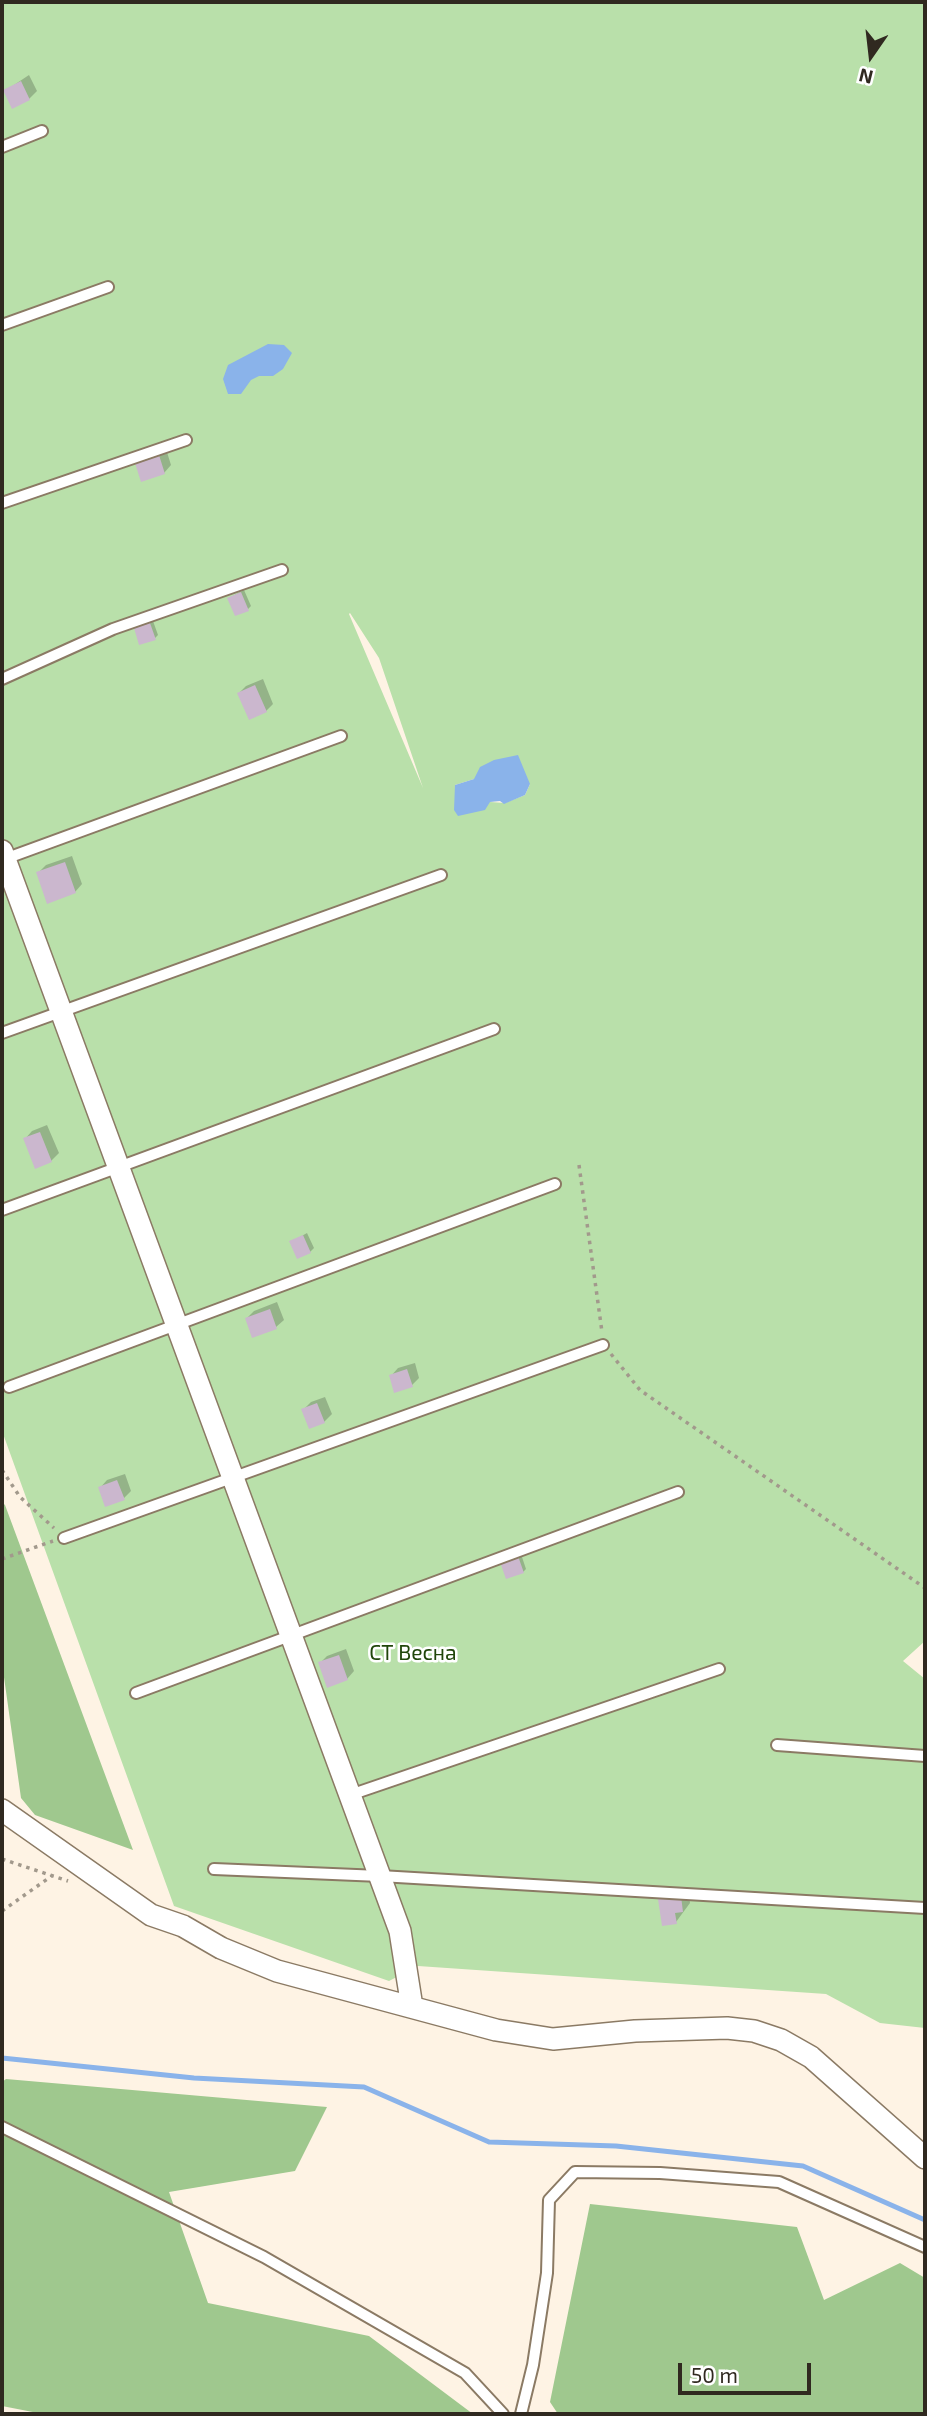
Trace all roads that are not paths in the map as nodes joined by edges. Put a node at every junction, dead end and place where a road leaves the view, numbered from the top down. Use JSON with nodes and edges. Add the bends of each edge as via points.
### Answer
{"nodes":[{"id":1,"x":42,"y":131,"type":"dead end"},
{"id":2,"x":2,"y":146,"type":"edge"},
{"id":3,"x":108,"y":287,"type":"dead end"},
{"id":4,"x":2,"y":325,"type":"edge"},
{"id":5,"x":186,"y":440,"type":"dead end"},
{"id":6,"x":2,"y":503,"type":"edge"},
{"id":7,"x":282,"y":570,"type":"dead end"},
{"id":8,"x":2,"y":679,"type":"edge"},
{"id":9,"x":341,"y":736,"type":"dead end"},
{"id":10,"x":3,"y":856,"type":"edge"},
{"id":11,"x":441,"y":875,"type":"dead end"},
{"id":12,"x":61,"y":1013,"type":"junction"},
{"id":13,"x":495,"y":1029,"type":"dead end"},
{"id":14,"x":2,"y":1032,"type":"edge"},
{"id":15,"x":118,"y":1168,"type":"junction"},
{"id":16,"x":555,"y":1184,"type":"dead end"},
{"id":17,"x":2,"y":1210,"type":"edge"},
{"id":18,"x":176,"y":1324,"type":"junction"},
{"id":19,"x":603,"y":1345,"type":"road end"},
{"id":20,"x":9,"y":1387,"type":"dead end"},
{"id":21,"x":231,"y":1479,"type":"junction"},
{"id":22,"x":678,"y":1492,"type":"dead end"},
{"id":23,"x":64,"y":1538,"type":"road end"},
{"id":24,"x":290,"y":1634,"type":"junction"},
{"id":25,"x":719,"y":1669,"type":"dead end"},
{"id":26,"x":136,"y":1693,"type":"dead end"},
{"id":27,"x":777,"y":1745,"type":"dead end"},
{"id":28,"x":925,"y":1756,"type":"edge"},
{"id":29,"x":350,"y":1795,"type":"junction"},
{"id":30,"x":2,"y":1810,"type":"edge"},
{"id":31,"x":214,"y":1869,"type":"dead end"},
{"id":32,"x":380,"y":1876,"type":"junction"},
{"id":33,"x":925,"y":1908,"type":"edge"},
{"id":34,"x":412,"y":2007,"type":"junction"},
{"id":35,"x":2,"y":2127,"type":"edge"},
{"id":36,"x":925,"y":2158,"type":"edge"},
{"id":37,"x":925,"y":2247,"type":"edge"},
{"id":38,"x":503,"y":2414,"type":"edge"},
{"id":39,"x":521,"y":2414,"type":"edge"}],
"edges":[{"from":1,"to":2,"type":"lane"},
{"from":3,"to":4,"type":"lane"},
{"from":5,"to":6,"type":"lane"},
{"from":7,"to":8,"type":"lane","via":[[113,629]]},
{"from":9,"to":10,"type":"lane"},
{"from":10,"to":12,"type":"street"},
{"from":11,"to":12,"type":"lane"},
{"from":12,"to":14,"type":"lane"},
{"from":12,"to":15,"type":"street"},
{"from":13,"to":15,"type":"lane"},
{"from":15,"to":17,"type":"lane"},
{"from":15,"to":18,"type":"street"},
{"from":16,"to":18,"type":"lane"},
{"from":18,"to":20,"type":"lane"},
{"from":18,"to":21,"type":"street"},
{"from":19,"to":21,"type":"lane"},
{"from":21,"to":23,"type":"lane"},
{"from":21,"to":24,"type":"street"},
{"from":22,"to":24,"type":"lane"},
{"from":24,"to":26,"type":"lane"},
{"from":24,"to":29,"type":"street"},
{"from":25,"to":29,"type":"lane"},
{"from":27,"to":28,"type":"lane"},
{"from":29,"to":32,"type":"street"},
{"from":30,"to":34,"type":"street","via":[[151,1915],[277,1971]]},
{"from":31,"to":32,"type":"lane"},
{"from":32,"to":33,"type":"lane"},
{"from":32,"to":34,"type":"street","via":[[400,1930]]},
{"from":34,"to":36,"type":"street","via":[[496,2030],[553,2039],[635,2031],[754,2031],[811,2057]]},
{"from":35,"to":38,"type":"lane","via":[[264,2257],[465,2373]]},
{"from":37,"to":39,"type":"lane","via":[[779,2182],[575,2172],[549,2200],[547,2273]]}]}
